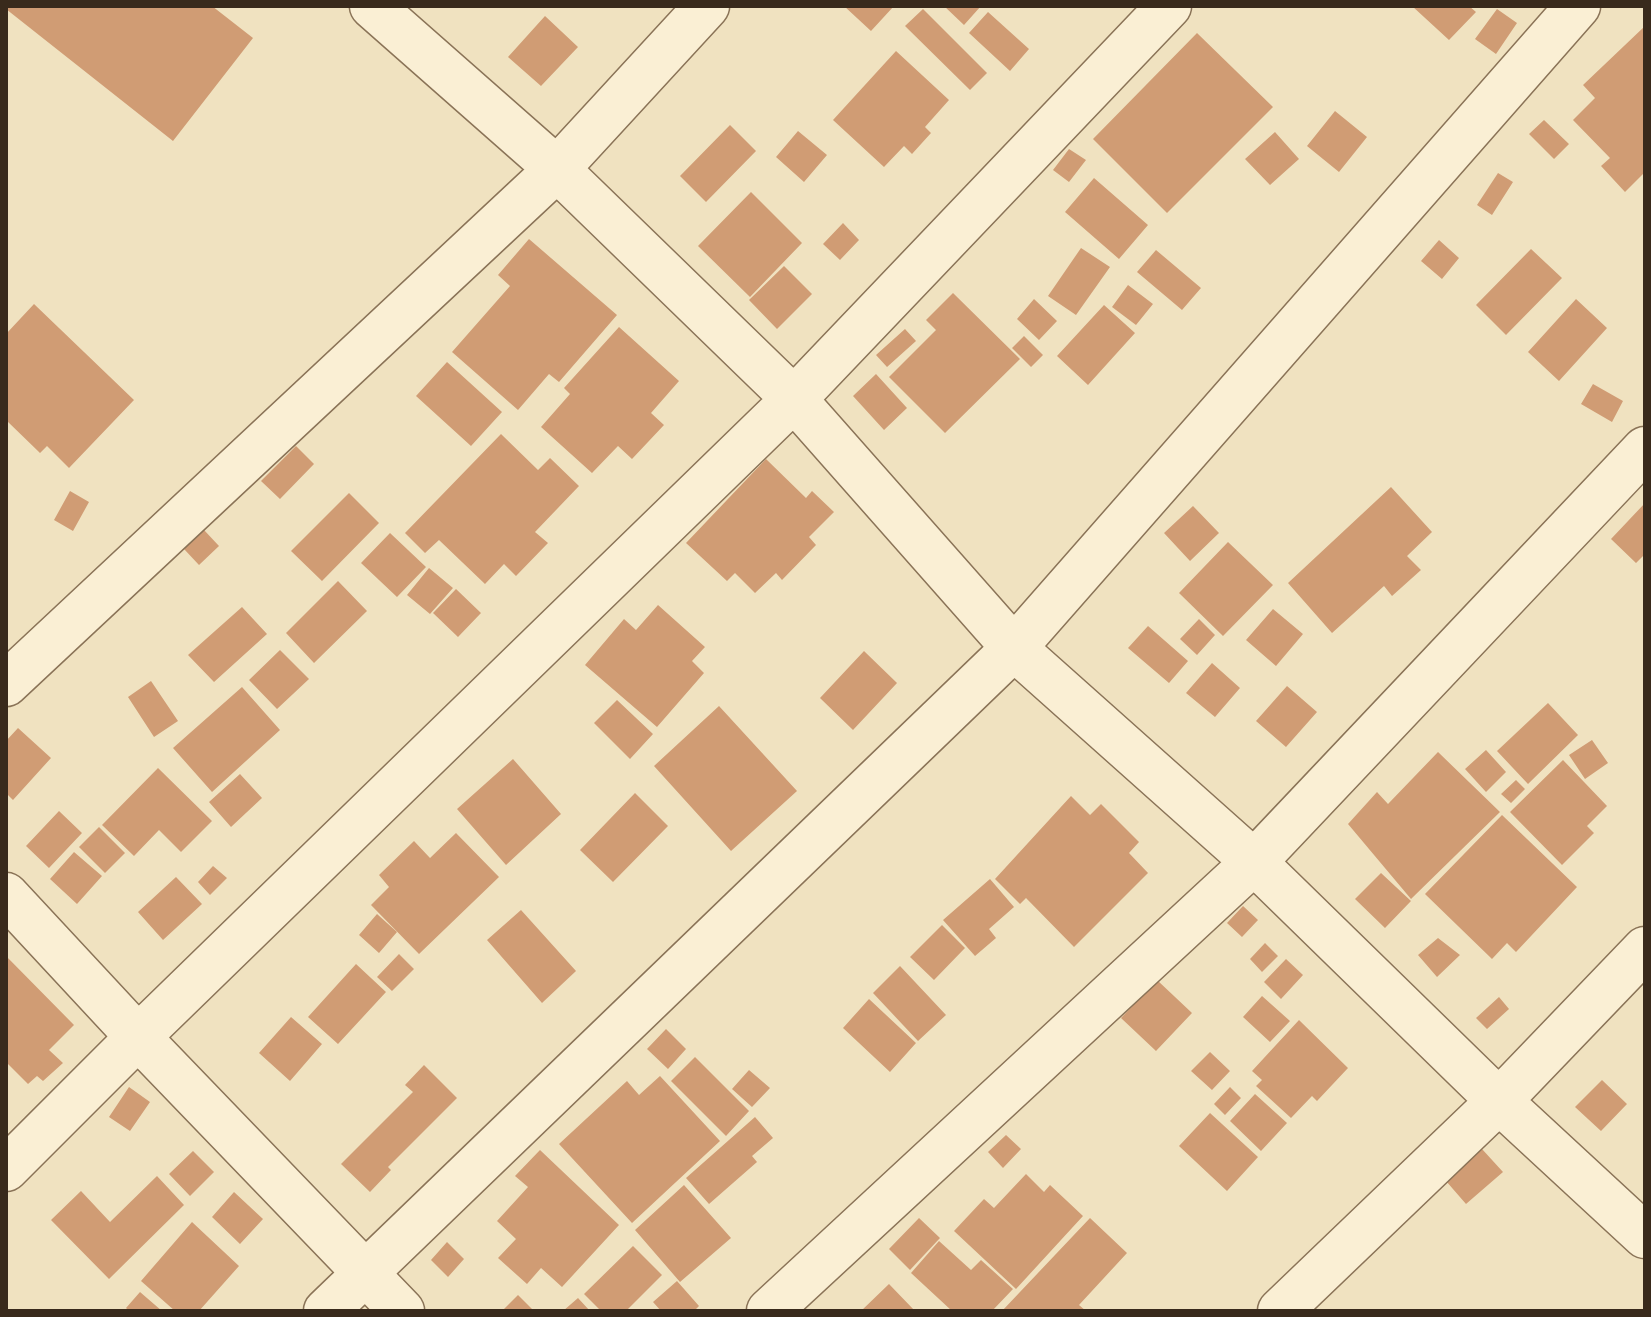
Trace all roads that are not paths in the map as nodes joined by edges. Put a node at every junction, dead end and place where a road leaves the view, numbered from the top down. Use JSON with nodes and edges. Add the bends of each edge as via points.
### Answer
{"nodes":[{"id":1,"x":372,"y":6,"type":"edge"},
{"id":2,"x":707,"y":6,"type":"edge"},
{"id":3,"x":1169,"y":6,"type":"edge"},
{"id":4,"x":1578,"y":6,"type":"edge"},
{"id":5,"x":557,"y":169,"type":"junction"},
{"id":6,"x":794,"y":399,"type":"junction"},
{"id":7,"x":1645,"y":449,"type":"edge"},
{"id":8,"x":1014,"y":648,"type":"junction"},
{"id":9,"x":6,"y":684,"type":"edge"},
{"id":10,"x":1254,"y":862,"type":"junction"},
{"id":11,"x":6,"y":895,"type":"edge"},
{"id":12,"x":1645,"y":949,"type":"edge"},
{"id":13,"x":138,"y":1037,"type":"junction"},
{"id":14,"x":1499,"y":1101,"type":"junction"},
{"id":15,"x":6,"y":1169,"type":"edge"},
{"id":16,"x":1645,"y":1236,"type":"edge"},
{"id":17,"x":365,"y":1273,"type":"junction"},
{"id":18,"x":326,"y":1311,"type":"edge"},
{"id":19,"x":402,"y":1311,"type":"edge"},
{"id":20,"x":769,"y":1311,"type":"edge"},
{"id":21,"x":1280,"y":1311,"type":"edge"}],
"edges":[{"from":1,"to":5,"type":"street"},
{"from":2,"to":5,"type":"street"},
{"from":3,"to":6,"type":"street"},
{"from":4,"to":8,"type":"street"},
{"from":5,"to":6,"type":"street"},
{"from":5,"to":9,"type":"street"},
{"from":6,"to":8,"type":"street"},
{"from":6,"to":13,"type":"street"},
{"from":7,"to":10,"type":"street"},
{"from":8,"to":10,"type":"street"},
{"from":8,"to":17,"type":"street"},
{"from":10,"to":14,"type":"street"},
{"from":10,"to":20,"type":"street"},
{"from":11,"to":13,"type":"street"},
{"from":12,"to":14,"type":"street"},
{"from":13,"to":15,"type":"street"},
{"from":13,"to":17,"type":"street"},
{"from":14,"to":16,"type":"street"},
{"from":14,"to":21,"type":"street"},
{"from":17,"to":18,"type":"street"},
{"from":17,"to":19,"type":"street"}]}
